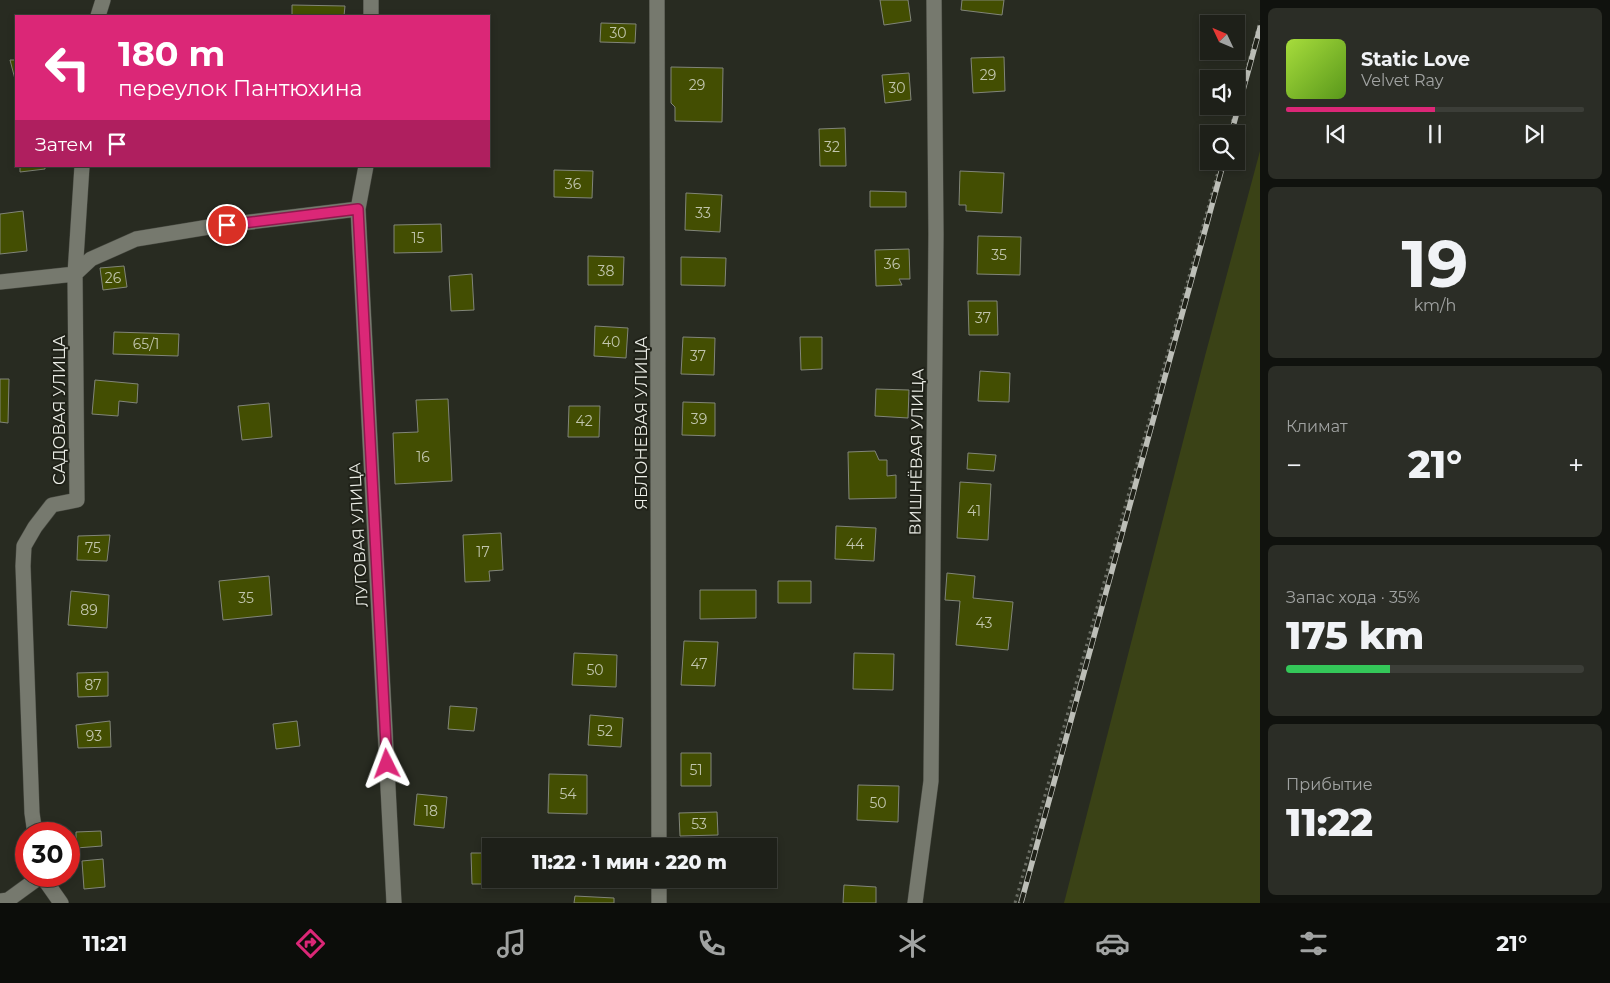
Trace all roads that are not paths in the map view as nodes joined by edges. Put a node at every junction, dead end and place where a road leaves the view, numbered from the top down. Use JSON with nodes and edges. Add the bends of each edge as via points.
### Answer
{"nodes":[{"id":1,"x":103,"y":0,"type":"edge"},
{"id":2,"x":371,"y":0,"type":"edge"},
{"id":3,"x":657,"y":0,"type":"edge"},
{"id":4,"x":934,"y":0,"type":"edge"},
{"id":5,"x":98,"y":15,"type":"edge"},
{"id":6,"x":371,"y":15,"type":"edge"},
{"id":7,"x":82,"y":167,"type":"edge"},
{"id":8,"x":366,"y":167,"type":"edge"},
{"id":9,"x":358,"y":209,"type":"junction"},
{"id":10,"x":75,"y":274,"type":"junction"},
{"id":11,"x":0,"y":282,"type":"edge"},
{"id":12,"x":33,"y":822,"type":"edge"},
{"id":13,"x":659,"y":838,"type":"edge"},
{"id":14,"x":26,"y":887,"type":"edge"},
{"id":15,"x":50,"y":887,"type":"edge"},
{"id":16,"x":659,"y":888,"type":"edge"},
{"id":17,"x":0,"y":902,"type":"edge"},
{"id":18,"x":61,"y":903,"type":"edge"},
{"id":19,"x":394,"y":903,"type":"edge"},
{"id":20,"x":659,"y":903,"type":"edge"},
{"id":21,"x":915,"y":903,"type":"edge"}],
"edges":[{"from":1,"to":5,"type":"street"},
{"from":2,"to":6,"type":"street"},
{"from":3,"to":13,"type":"street","name":"ЯБЛОНЕВАЯ УЛИЦА"},
{"from":4,"to":21,"type":"street","name":"ВИШНЁВАЯ УЛИЦА","via":[[936,234],[931,781]]},
{"from":7,"to":10,"type":"street","name":"САДОВАЯ УЛИЦА"},
{"from":8,"to":9,"type":"street","name":"ЛУГОВАЯ УЛИЦА"},
{"from":9,"to":10,"type":"street","via":[[136,239],[91,259]]},
{"from":9,"to":19,"type":"street","name":"ЛУГОВАЯ УЛИЦА"},
{"from":10,"to":11,"type":"street"},
{"from":10,"to":12,"type":"street","name":"САДОВАЯ УЛИЦА","via":[[77,500],[52,505],[24,546]]},
{"from":14,"to":17,"type":"street"},
{"from":15,"to":18,"type":"street"},
{"from":16,"to":20,"type":"street"}]}
